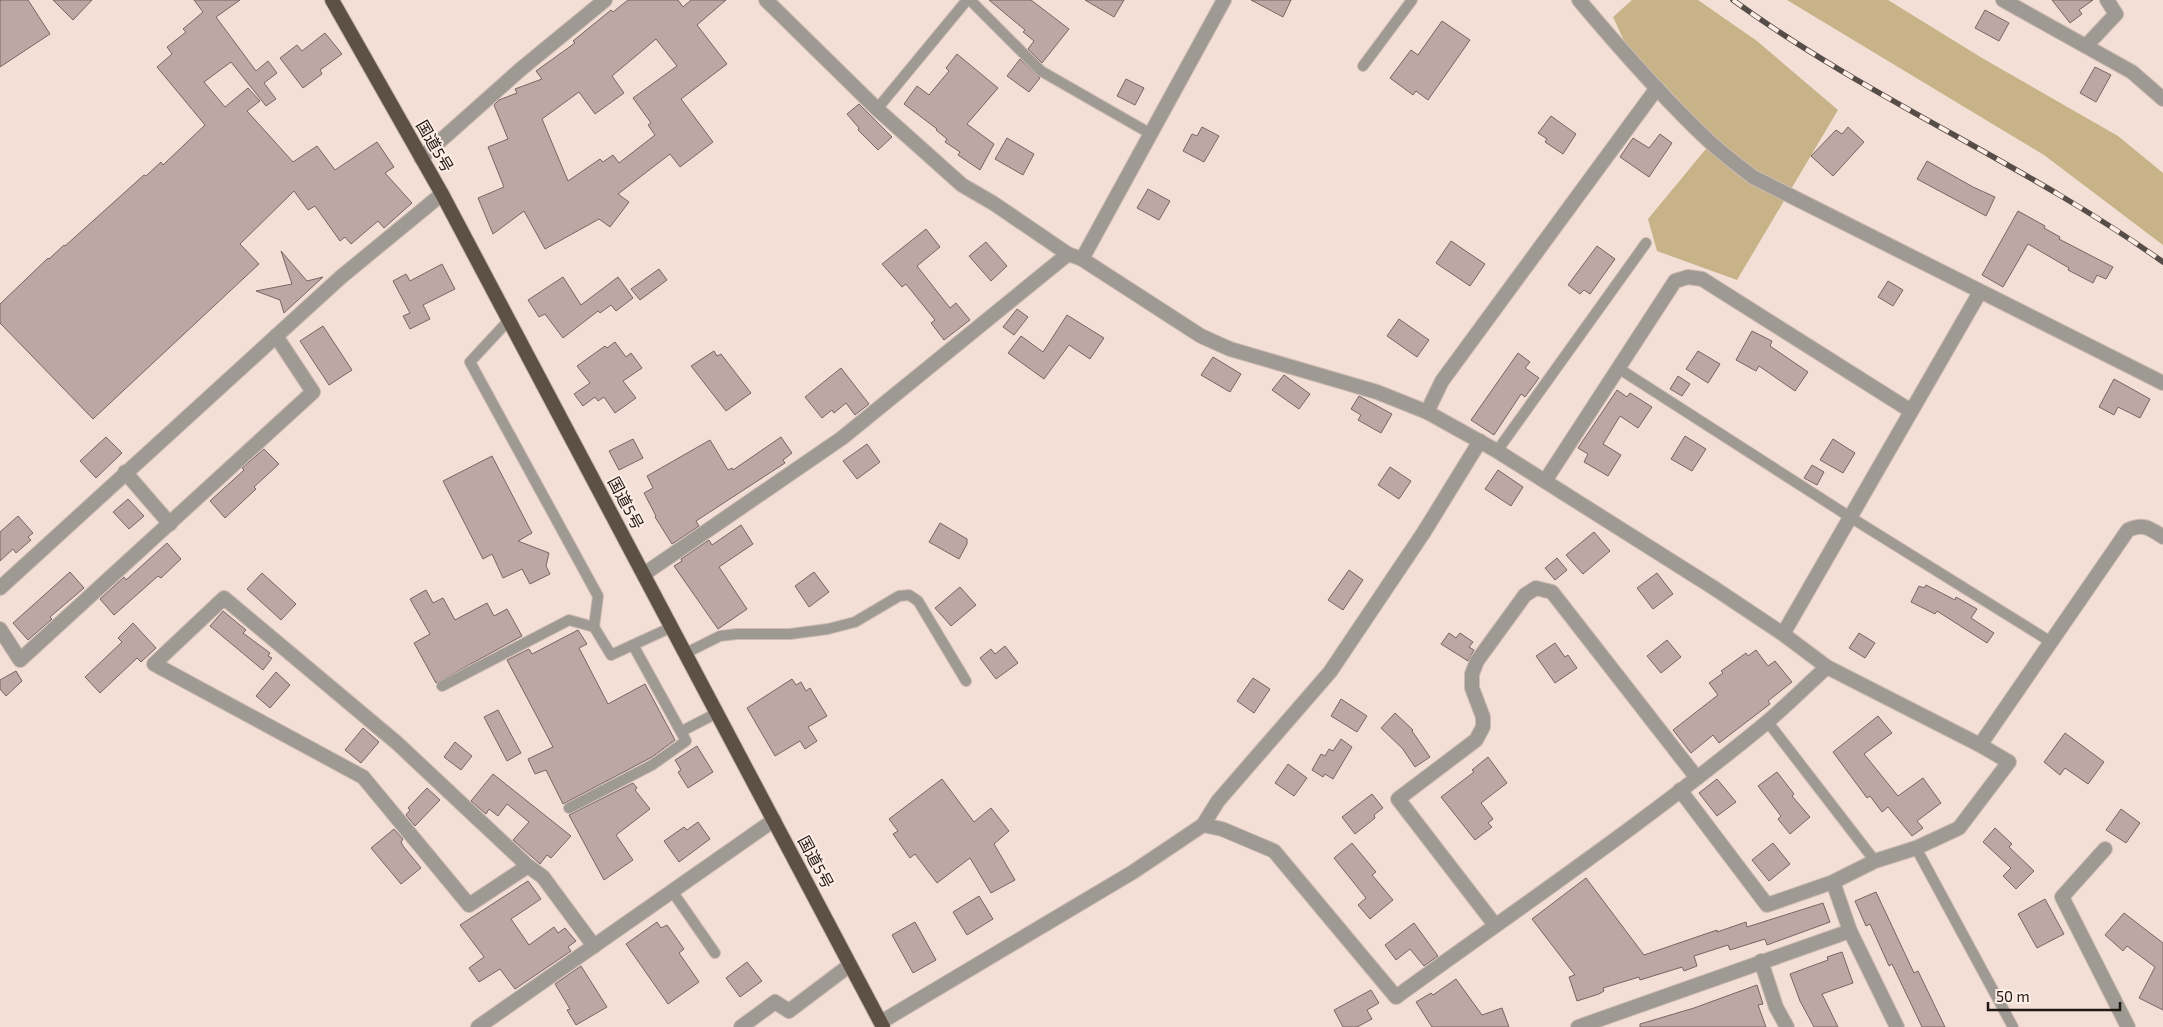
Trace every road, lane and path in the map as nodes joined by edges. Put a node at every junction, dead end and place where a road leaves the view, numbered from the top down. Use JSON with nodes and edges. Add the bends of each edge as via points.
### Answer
{"nodes":[{"id":1,"x":332,"y":0,"type":"edge"},
{"id":2,"x":605,"y":0,"type":"edge"},
{"id":3,"x":766,"y":0,"type":"edge"},
{"id":4,"x":968,"y":0,"type":"edge"},
{"id":5,"x":1224,"y":0,"type":"edge"},
{"id":6,"x":1412,"y":0,"type":"edge"},
{"id":7,"x":1578,"y":0,"type":"edge"},
{"id":8,"x":2003,"y":0,"type":"edge"},
{"id":9,"x":2106,"y":0,"type":"edge"},
{"id":10,"x":2086,"y":46,"type":"junction"},
{"id":11,"x":1363,"y":66,"type":"dead end"},
{"id":12,"x":1657,"y":88,"type":"junction"},
{"id":13,"x":2163,"y":99,"type":"edge"},
{"id":14,"x":877,"y":109,"type":"junction"},
{"id":15,"x":1151,"y":134,"type":"junction"},
{"id":16,"x":421,"y":158,"type":"junction"},
{"id":17,"x":442,"y":194,"type":"junction"},
{"id":18,"x":1646,"y":243,"type":"dead end"},
{"id":19,"x":1068,"y":254,"type":"junction"},
{"id":20,"x":1082,"y":259,"type":"junction"},
{"id":21,"x":1980,"y":292,"type":"junction"},
{"id":22,"x":509,"y":320,"type":"junction"},
{"id":23,"x":276,"y":336,"type":"junction"},
{"id":24,"x":1618,"y":368,"type":"junction"},
{"id":25,"x":2163,"y":382,"type":"edge"},
{"id":26,"x":1911,"y":411,"type":"junction"},
{"id":27,"x":1427,"y":412,"type":"junction"},
{"id":28,"x":1480,"y":441,"type":"junction"},
{"id":29,"x":1497,"y":451,"type":"junction"},
{"id":30,"x":125,"y":472,"type":"junction"},
{"id":31,"x":1545,"y":481,"type":"junction"},
{"id":32,"x":1850,"y":517,"type":"junction"},
{"id":33,"x":170,"y":524,"type":"junction"},
{"id":34,"x":2163,"y":536,"type":"edge"},
{"id":35,"x":644,"y":574,"type":"junction"},
{"id":36,"x":0,"y":588,"type":"edge"},
{"id":37,"x":672,"y":626,"type":"junction"},
{"id":38,"x":594,"y":627,"type":"junction"},
{"id":39,"x":0,"y":629,"type":"edge"},
{"id":40,"x":1783,"y":634,"type":"junction"},
{"id":41,"x":2051,"y":642,"type":"junction"},
{"id":42,"x":633,"y":644,"type":"junction"},
{"id":43,"x":686,"y":653,"type":"junction"},
{"id":44,"x":1827,"y":667,"type":"junction"},
{"id":45,"x":966,"y":681,"type":"dead end"},
{"id":46,"x":442,"y":686,"type":"dead end"},
{"id":47,"x":718,"y":713,"type":"junction"},
{"id":48,"x":1767,"y":722,"type":"junction"},
{"id":49,"x":682,"y":731,"type":"junction"},
{"id":50,"x":1980,"y":745,"type":"junction"},
{"id":51,"x":1697,"y":778,"type":"junction"},
{"id":52,"x":1680,"y":790,"type":"junction"},
{"id":53,"x":569,"y":808,"type":"dead end"},
{"id":54,"x":774,"y":820,"type":"junction"},
{"id":55,"x":1203,"y":825,"type":"junction"},
{"id":56,"x":1916,"y":848,"type":"junction"},
{"id":57,"x":2105,"y":849,"type":"dead end"},
{"id":58,"x":1875,"y":861,"type":"junction"},
{"id":59,"x":528,"y":866,"type":"junction"},
{"id":60,"x":1832,"y":882,"type":"junction"},
{"id":61,"x":672,"y":891,"type":"junction"},
{"id":62,"x":1495,"y":925,"type":"junction"},
{"id":63,"x":1850,"y":931,"type":"junction"},
{"id":64,"x":594,"y":946,"type":"junction"},
{"id":65,"x":715,"y":953,"type":"dead end"},
{"id":66,"x":1761,"y":961,"type":"junction"},
{"id":67,"x":850,"y":965,"type":"junction"},
{"id":68,"x":882,"y":1025,"type":"edge"},
{"id":69,"x":478,"y":1027,"type":"edge"},
{"id":70,"x":741,"y":1027,"type":"edge"},
{"id":71,"x":1578,"y":1027,"type":"edge"},
{"id":72,"x":1787,"y":1027,"type":"edge"},
{"id":73,"x":1897,"y":1027,"type":"edge"},
{"id":74,"x":2013,"y":1027,"type":"edge"},
{"id":75,"x":2128,"y":1027,"type":"edge"}],
"edges":[{"from":1,"to":16,"type":"highway","name":"国道5号"},
{"from":2,"to":16,"type":"street"},
{"from":3,"to":14,"type":"street"},
{"from":4,"to":14,"type":"lane"},
{"from":4,"to":15,"type":"lane","via":[[1041,71]]},
{"from":5,"to":15,"type":"street"},
{"from":6,"to":11,"type":"lane"},
{"from":7,"to":12,"type":"street"},
{"from":8,"to":10,"type":"street"},
{"from":9,"to":10,"type":"street","via":[[2116,14]]},
{"from":10,"to":13,"type":"street","via":[[2132,72]]},
{"from":12,"to":21,"type":"street","via":[[1712,144],[1753,177]]},
{"from":12,"to":27,"type":"street","via":[[1442,381]]},
{"from":14,"to":19,"type":"street","via":[[962,185]]},
{"from":15,"to":20,"type":"street"},
{"from":16,"to":17,"type":"highway","name":"国道5号"},
{"from":17,"to":22,"type":"highway","name":"国道5号"},
{"from":17,"to":23,"type":"street","via":[[341,277]]},
{"from":18,"to":29,"type":"lane"},
{"from":19,"to":20,"type":"street"},
{"from":19,"to":35,"type":"street","via":[[842,438]]},
{"from":20,"to":27,"type":"street","via":[[1201,336],[1230,349],[1377,392]]},
{"from":21,"to":25,"type":"street"},
{"from":21,"to":26,"type":"street"},
{"from":22,"to":35,"type":"highway","name":"国道5号"},
{"from":22,"to":38,"type":"lane","via":[[470,362],[598,596]]},
{"from":23,"to":30,"type":"street"},
{"from":23,"to":33,"type":"street","via":[[313,392]]},
{"from":24,"to":26,"type":"street","via":[[1674,281],[1688,277],[1702,279]]},
{"from":24,"to":31,"type":"street"},
{"from":24,"to":32,"type":"lane"},
{"from":26,"to":32,"type":"street"},
{"from":27,"to":28,"type":"street"},
{"from":28,"to":29,"type":"street"},
{"from":28,"to":55,"type":"street","via":[[1424,532],[1330,672],[1218,801]]},
{"from":29,"to":31,"type":"street"},
{"from":30,"to":33,"type":"street"},
{"from":30,"to":36,"type":"street"},
{"from":31,"to":40,"type":"street"},
{"from":32,"to":40,"type":"street"},
{"from":32,"to":41,"type":"lane"},
{"from":33,"to":39,"type":"street","via":[[20,660]]},
{"from":34,"to":41,"type":"street","via":[[2148,526],[2128,530]]},
{"from":35,"to":37,"type":"highway","name":"国道5号"},
{"from":37,"to":42,"type":"lane"},
{"from":37,"to":43,"type":"highway","name":"国道5号"},
{"from":38,"to":42,"type":"lane","via":[[612,655]]},
{"from":38,"to":46,"type":"lane","via":[[570,620]]},
{"from":40,"to":44,"type":"street"},
{"from":41,"to":50,"type":"street"},
{"from":42,"to":49,"type":"lane"},
{"from":43,"to":45,"type":"lane","via":[[720,636],[828,630],[855,622],[899,596],[909,596],[918,601]]},
{"from":43,"to":47,"type":"highway","name":"国道5号"},
{"from":44,"to":48,"type":"street"},
{"from":44,"to":50,"type":"street"},
{"from":47,"to":49,"type":"lane"},
{"from":47,"to":54,"type":"highway","name":"国道5号"},
{"from":48,"to":51,"type":"street"},
{"from":48,"to":58,"type":"lane"},
{"from":49,"to":53,"type":"lane","via":[[686,741],[652,765]]},
{"from":50,"to":56,"type":"street","via":[[2009,762],[1960,828]]},
{"from":51,"to":52,"type":"street"},
{"from":51,"to":62,"type":"street","via":[[1552,592],[1536,588],[1525,595],[1477,661],[1472,674],[1472,688],[1483,717],[1483,727],[1476,740],[1398,799]]},
{"from":52,"to":60,"type":"street","via":[[1767,905]]},
{"from":52,"to":62,"type":"street"},
{"from":54,"to":61,"type":"street"},
{"from":54,"to":67,"type":"highway","name":"国道5号"},
{"from":55,"to":62,"type":"street","via":[[1222,829],[1274,851],[1396,997]]},
{"from":55,"to":68,"type":"street","via":[[1133,872]]},
{"from":56,"to":58,"type":"street"},
{"from":56,"to":74,"type":"lane"},
{"from":57,"to":75,"type":"street","via":[[2062,897]]},
{"from":58,"to":60,"type":"street"},
{"from":59,"to":59,"type":"street","via":[[469,905],[363,777],[154,664],[224,598],[398,743]]},
{"from":59,"to":64,"type":"street","via":[[543,877]]},
{"from":60,"to":63,"type":"street"},
{"from":61,"to":64,"type":"street"},
{"from":61,"to":65,"type":"lane"},
{"from":63,"to":66,"type":"street"},
{"from":63,"to":73,"type":"street"},
{"from":64,"to":69,"type":"street"},
{"from":66,"to":71,"type":"street"},
{"from":66,"to":72,"type":"street","via":[[1776,1007]]},
{"from":67,"to":68,"type":"highway","name":"国道5号"},
{"from":67,"to":70,"type":"street","via":[[789,1011],[775,1002]]}]}
